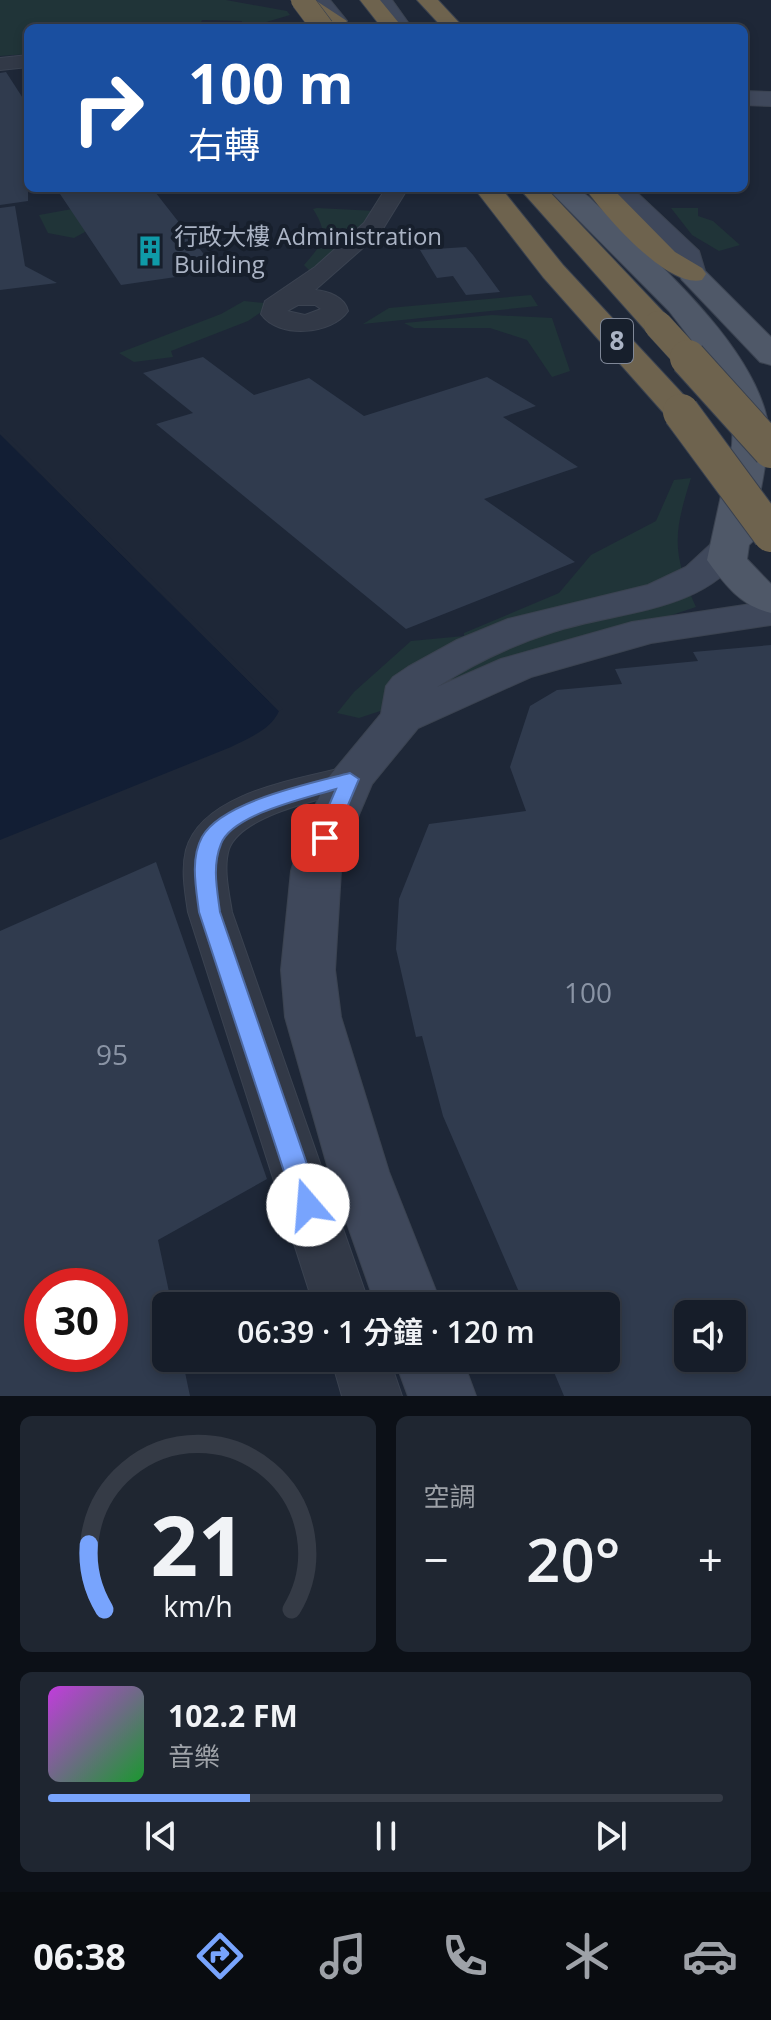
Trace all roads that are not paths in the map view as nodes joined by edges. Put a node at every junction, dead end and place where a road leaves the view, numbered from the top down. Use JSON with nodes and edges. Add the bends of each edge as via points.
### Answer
{"nodes":[{"id":1,"x":302,"y":0,"type":"edge"},
{"id":2,"x":320,"y":0,"type":"edge"},
{"id":3,"x":337,"y":0,"type":"edge"},
{"id":4,"x":370,"y":0,"type":"edge"},
{"id":5,"x":382,"y":0,"type":"edge"},
{"id":6,"x":400,"y":0,"type":"edge"},
{"id":7,"x":427,"y":0,"type":"edge"},
{"id":8,"x":332,"y":24,"type":"edge"},
{"id":9,"x":333,"y":24,"type":"edge"},
{"id":10,"x":356,"y":24,"type":"edge"},
{"id":11,"x":390,"y":24,"type":"edge"},
{"id":12,"x":410,"y":24,"type":"edge"},
{"id":13,"x":411,"y":24,"type":"edge"},
{"id":14,"x":450,"y":24,"type":"edge"},
{"id":15,"x":24,"y":61,"type":"edge"},
{"id":16,"x":0,"y":64,"type":"edge"},
{"id":17,"x":748,"y":88,"type":"edge"},
{"id":18,"x":771,"y":89,"type":"edge"},
{"id":19,"x":748,"y":98,"type":"edge"},
{"id":20,"x":771,"y":99,"type":"edge"},
{"id":21,"x":394,"y":192,"type":"edge"},
{"id":22,"x":470,"y":192,"type":"edge"},
{"id":23,"x":490,"y":192,"type":"edge"},
{"id":24,"x":544,"y":192,"type":"edge"},
{"id":25,"x":551,"y":192,"type":"edge"},
{"id":26,"x":608,"y":192,"type":"edge"},
{"id":27,"x":553,"y":271,"type":"junction"},
{"id":28,"x":324,"y":272,"type":"junction"},
{"id":29,"x":692,"y":274,"type":"joint"},
{"id":30,"x":771,"y":355,"type":"edge"},
{"id":31,"x":681,"y":412,"type":"junction"},
{"id":32,"x":771,"y":450,"type":"edge"},
{"id":33,"x":771,"y":504,"type":"edge"},
{"id":34,"x":771,"y":514,"type":"edge"},
{"id":35,"x":771,"y":534,"type":"edge"},
{"id":36,"x":729,"y":545,"type":"junction"},
{"id":37,"x":771,"y":601,"type":"edge"},
{"id":38,"x":771,"y":613,"type":"edge"},
{"id":39,"x":402,"y":718,"type":"junction"},
{"id":40,"x":350,"y":779,"type":"junction"},
{"id":41,"x":337,"y":1292,"type":"edge"},
{"id":42,"x":404,"y":1292,"type":"edge"},
{"id":43,"x":364,"y":1372,"type":"edge"},
{"id":44,"x":433,"y":1372,"type":"edge"},
{"id":45,"x":372,"y":1396,"type":"edge"},
{"id":46,"x":442,"y":1396,"type":"edge"}],
"edges":[{"from":1,"to":8,"type":"highway","bridge":true},
{"from":2,"to":9,"type":"street"},
{"from":3,"to":10,"type":"highway"},
{"from":4,"to":11,"type":"highway"},
{"from":5,"to":12,"type":"street"},
{"from":6,"to":13,"type":"highway"},
{"from":7,"to":14,"type":"highway"},
{"from":15,"to":16,"type":"street"},
{"from":17,"to":18,"type":"street"},
{"from":19,"to":20,"type":"street"},
{"from":21,"to":28,"type":"street","via":[[373,227]]},
{"from":22,"to":27,"type":"highway"},
{"from":23,"to":27,"type":"highway","number":"8"},
{"from":24,"to":32,"type":"highway","number":"8","bridge":true},
{"from":25,"to":36,"type":"main road","via":[[580,203],[710,339],[737,377],[751,422]]},
{"from":26,"to":29,"type":"street","via":[[689,257]]},
{"from":27,"to":31,"type":"highway","number":"8"},
{"from":28,"to":28,"type":"street","via":[[322,286],[335,307],[331,315],[304,322],[274,314],[274,306]]},
{"from":29,"to":30,"type":"main road"},
{"from":31,"to":33,"type":"highway","bridge":true},
{"from":31,"to":35,"type":"highway","number":"8","bridge":true},
{"from":34,"to":36,"type":"main road"},
{"from":36,"to":37,"type":"main road","via":[[727,560],[737,576]]},
{"from":36,"to":39,"type":"street","via":[[701,574],[673,589],[542,622],[449,659],[408,686]]},
{"from":38,"to":39,"type":"street","via":[[647,631],[579,648],[474,685]]},
{"from":39,"to":40,"type":"street"},
{"from":40,"to":41,"type":"street","via":[[256,806],[232,821],[211,839],[205,874],[210,912]]},
{"from":40,"to":42,"type":"street","via":[[316,871],[308,970],[313,1017],[359,1172]]},
{"from":43,"to":45,"type":"street"},
{"from":44,"to":46,"type":"street"}]}
